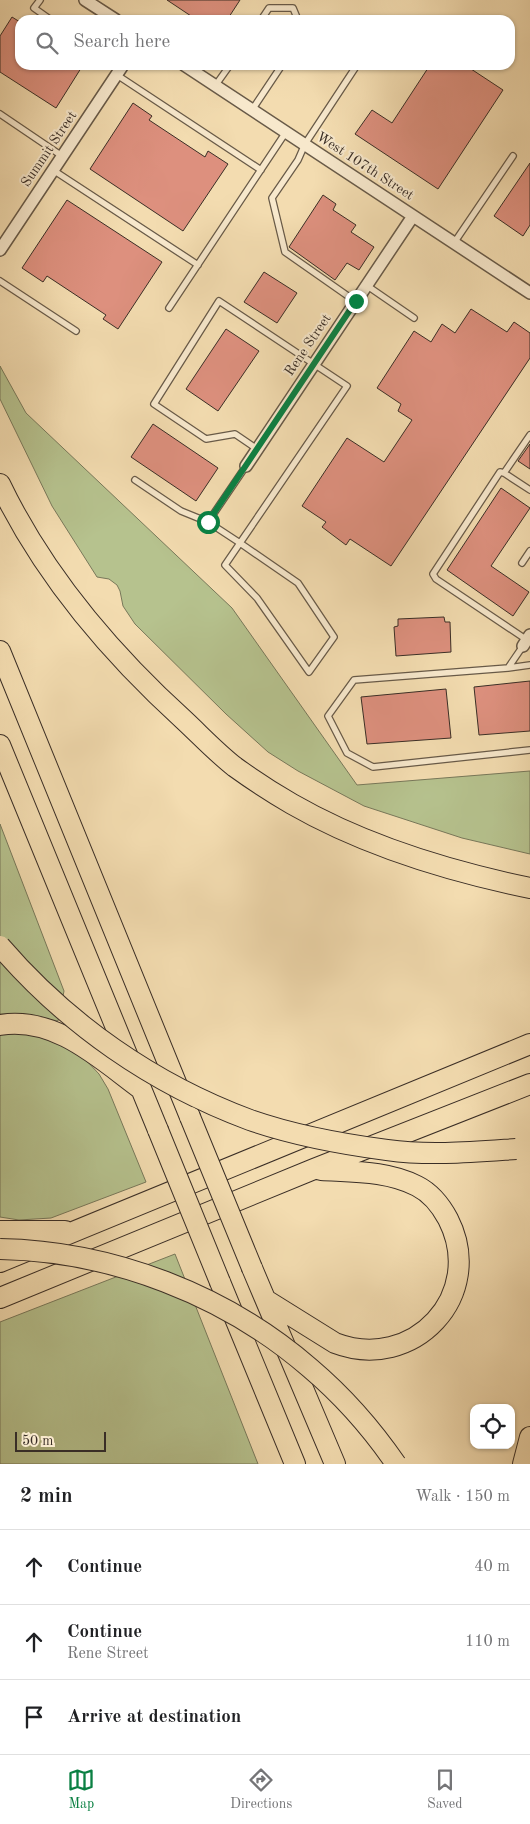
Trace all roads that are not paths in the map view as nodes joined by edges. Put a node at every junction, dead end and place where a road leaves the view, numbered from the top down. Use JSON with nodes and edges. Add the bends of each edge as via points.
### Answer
{"nodes":[{"id":1,"x":40,"y":0,"type":"edge"},
{"id":2,"x":85,"y":0,"type":"edge"},
{"id":3,"x":44,"y":15,"type":"edge"},
{"id":4,"x":108,"y":15,"type":"edge"},
{"id":5,"x":264,"y":15,"type":"edge"},
{"id":6,"x":296,"y":15,"type":"edge"},
{"id":7,"x":119,"y":70,"type":"edge"},
{"id":8,"x":123,"y":70,"type":"edge"},
{"id":9,"x":191,"y":70,"type":"edge"},
{"id":10,"x":226,"y":70,"type":"edge"},
{"id":11,"x":279,"y":70,"type":"edge"},
{"id":12,"x":354,"y":70,"type":"edge"},
{"id":13,"x":215,"y":86,"type":"junction"},
{"id":14,"x":252,"y":110,"type":"junction"},
{"id":15,"x":0,"y":114,"type":"edge"},
{"id":16,"x":286,"y":132,"type":"junction"},
{"id":17,"x":304,"y":144,"type":"junction"},
{"id":18,"x":62,"y":156,"type":"junction"},
{"id":19,"x":513,"y":156,"type":"dead end"},
{"id":20,"x":53,"y":170,"type":"junction"},
{"id":21,"x":261,"y":170,"type":"junction"},
{"id":22,"x":413,"y":216,"type":"junction"},
{"id":23,"x":454,"y":243,"type":"junction"},
{"id":24,"x":0,"y":250,"type":"edge"},
{"id":25,"x":198,"y":265,"type":"junction"},
{"id":26,"x":0,"y":281,"type":"edge"},
{"id":27,"x":366,"y":285,"type":"junction"},
{"id":28,"x":530,"y":293,"type":"edge"},
{"id":29,"x":356,"y":301,"type":"junction"},
{"id":30,"x":169,"y":308,"type":"dead end"},
{"id":31,"x":414,"y":318,"type":"dead end"},
{"id":32,"x":76,"y":331,"type":"dead end"},
{"id":33,"x":314,"y":364,"type":"junction"},
{"id":34,"x":530,"y":435,"type":"edge"},
{"id":35,"x":257,"y":449,"type":"junction"},
{"id":36,"x":246,"y":466,"type":"joint"},
{"id":37,"x":504,"y":473,"type":"junction"},
{"id":38,"x":134,"y":480,"type":"dead end"},
{"id":39,"x":0,"y":484,"type":"edge"},
{"id":40,"x":530,"y":490,"type":"edge"},
{"id":41,"x":208,"y":522,"type":"junction"},
{"id":42,"x":240,"y":543,"type":"junction"},
{"id":43,"x":530,"y":551,"type":"edge"},
{"id":44,"x":522,"y":563,"type":"dead end"},
{"id":45,"x":526,"y":640,"type":"edge"},
{"id":46,"x":0,"y":652,"type":"edge"},
{"id":47,"x":530,"y":665,"type":"edge"},
{"id":48,"x":508,"y":668,"type":"junction"},
{"id":49,"x":0,"y":745,"type":"edge"},
{"id":50,"x":530,"y":750,"type":"edge"},
{"id":51,"x":530,"y":888,"type":"edge"},
{"id":52,"x":0,"y":946,"type":"edge"},
{"id":53,"x":0,"y":1025,"type":"edge"},
{"id":54,"x":530,"y":1044,"type":"edge"},
{"id":55,"x":530,"y":1084,"type":"edge"},
{"id":56,"x":141,"y":1089,"type":"junction"},
{"id":57,"x":523,"y":1148,"type":"edge"},
{"id":58,"x":314,"y":1169,"type":"junction"},
{"id":59,"x":0,"y":1231,"type":"edge"},
{"id":60,"x":75,"y":1231,"type":"junction"},
{"id":61,"x":0,"y":1249,"type":"edge"},
{"id":62,"x":0,"y":1262,"type":"edge"},
{"id":63,"x":0,"y":1298,"type":"edge"},
{"id":64,"x":266,"y":1300,"type":"junction"},
{"id":65,"x":530,"y":1437,"type":"edge"},
{"id":66,"x":295,"y":1464,"type":"edge"},
{"id":67,"x":335,"y":1464,"type":"edge"},
{"id":68,"x":396,"y":1464,"type":"edge"},
{"id":69,"x":523,"y":1464,"type":"edge"}],
"edges":[{"from":1,"to":3,"type":"lane","via":[[34,8]]},
{"from":2,"to":4,"type":"street"},
{"from":5,"to":6,"type":"lane","via":[[269,8],[293,8]]},
{"from":7,"to":18,"type":"street","name":"Summit Street"},
{"from":8,"to":21,"type":"lane"},
{"from":9,"to":13,"type":"street","name":"West 107th Street"},
{"from":10,"to":13,"type":"lane"},
{"from":11,"to":14,"type":"lane"},
{"from":12,"to":17,"type":"lane"},
{"from":13,"to":14,"type":"street","name":"West 107th Street"},
{"from":14,"to":16,"type":"street","name":"West 107th Street"},
{"from":15,"to":18,"type":"lane"},
{"from":16,"to":17,"type":"street","name":"West 107th Street"},
{"from":16,"to":21,"type":"lane"},
{"from":17,"to":22,"type":"street","name":"West 107th Street"},
{"from":17,"to":29,"type":"lane","via":[[298,160],[272,198],[285,252]]},
{"from":18,"to":20,"type":"street","name":"Summit Street"},
{"from":19,"to":23,"type":"lane"},
{"from":20,"to":24,"type":"street","name":"Summit Street"},
{"from":20,"to":25,"type":"lane"},
{"from":21,"to":25,"type":"lane"},
{"from":22,"to":23,"type":"street","name":"West 107th Street"},
{"from":22,"to":27,"type":"street","name":"Rene Street"},
{"from":23,"to":28,"type":"street","name":"West 107th Street"},
{"from":25,"to":30,"type":"lane"},
{"from":26,"to":32,"type":"lane"},
{"from":27,"to":29,"type":"street","name":"Rene Street"},
{"from":27,"to":31,"type":"lane"},
{"from":29,"to":33,"type":"street","name":"Rene Street"},
{"from":33,"to":35,"type":"street","name":"Rene Street"},
{"from":33,"to":35,"type":"lane","via":[[219,302],[154,404],[206,439],[235,434]]},
{"from":33,"to":42,"type":"lane","via":[[348,386]]},
{"from":34,"to":37,"type":"lane"},
{"from":35,"to":36,"type":"street","name":"Rene Street"},
{"from":36,"to":41,"type":"lane"},
{"from":37,"to":40,"type":"lane"},
{"from":37,"to":45,"type":"lane","via":[[500,472],[433,574]]},
{"from":38,"to":41,"type":"lane","via":[[182,511]]},
{"from":39,"to":51,"type":"highway","via":[[62,587],[107,644],[234,766],[322,820],[392,850],[458,871]]},
{"from":41,"to":42,"type":"lane"},
{"from":42,"to":42,"type":"lane","via":[[225,565],[257,598],[308,672],[334,637],[298,583]]},
{"from":43,"to":44,"type":"lane"},
{"from":45,"to":48,"type":"lane"},
{"from":46,"to":64,"type":"highway","bridge":true},
{"from":47,"to":48,"type":"lane"},
{"from":48,"to":50,"type":"lane","via":[[354,680],[328,716],[347,753],[373,767]]},
{"from":49,"to":56,"type":"highway"},
{"from":52,"to":57,"type":"highway","bridge":true,"via":[[62,1010],[114,1050],[193,1095],[251,1120],[336,1142],[388,1150],[434,1153]]},
{"from":53,"to":56,"type":"highway","via":[[22,1024],[62,1034]]},
{"from":54,"to":60,"type":"highway"},
{"from":55,"to":58,"type":"highway"},
{"from":56,"to":66,"type":"highway","bridge":true},
{"from":58,"to":63,"type":"highway"},
{"from":58,"to":64,"type":"highway","via":[[394,1176],[429,1194],[453,1228],[459,1256],[456,1286],[441,1315],[419,1336],[394,1346],[371,1350],[334,1343]]},
{"from":59,"to":60,"type":"highway"},
{"from":60,"to":62,"type":"highway"},
{"from":61,"to":68,"type":"highway","bridge":true,"via":[[74,1257],[118,1267],[190,1292],[216,1305],[250,1324],[310,1368],[358,1416]]},
{"from":64,"to":67,"type":"highway"},
{"from":65,"to":69,"type":"highway"}]}
